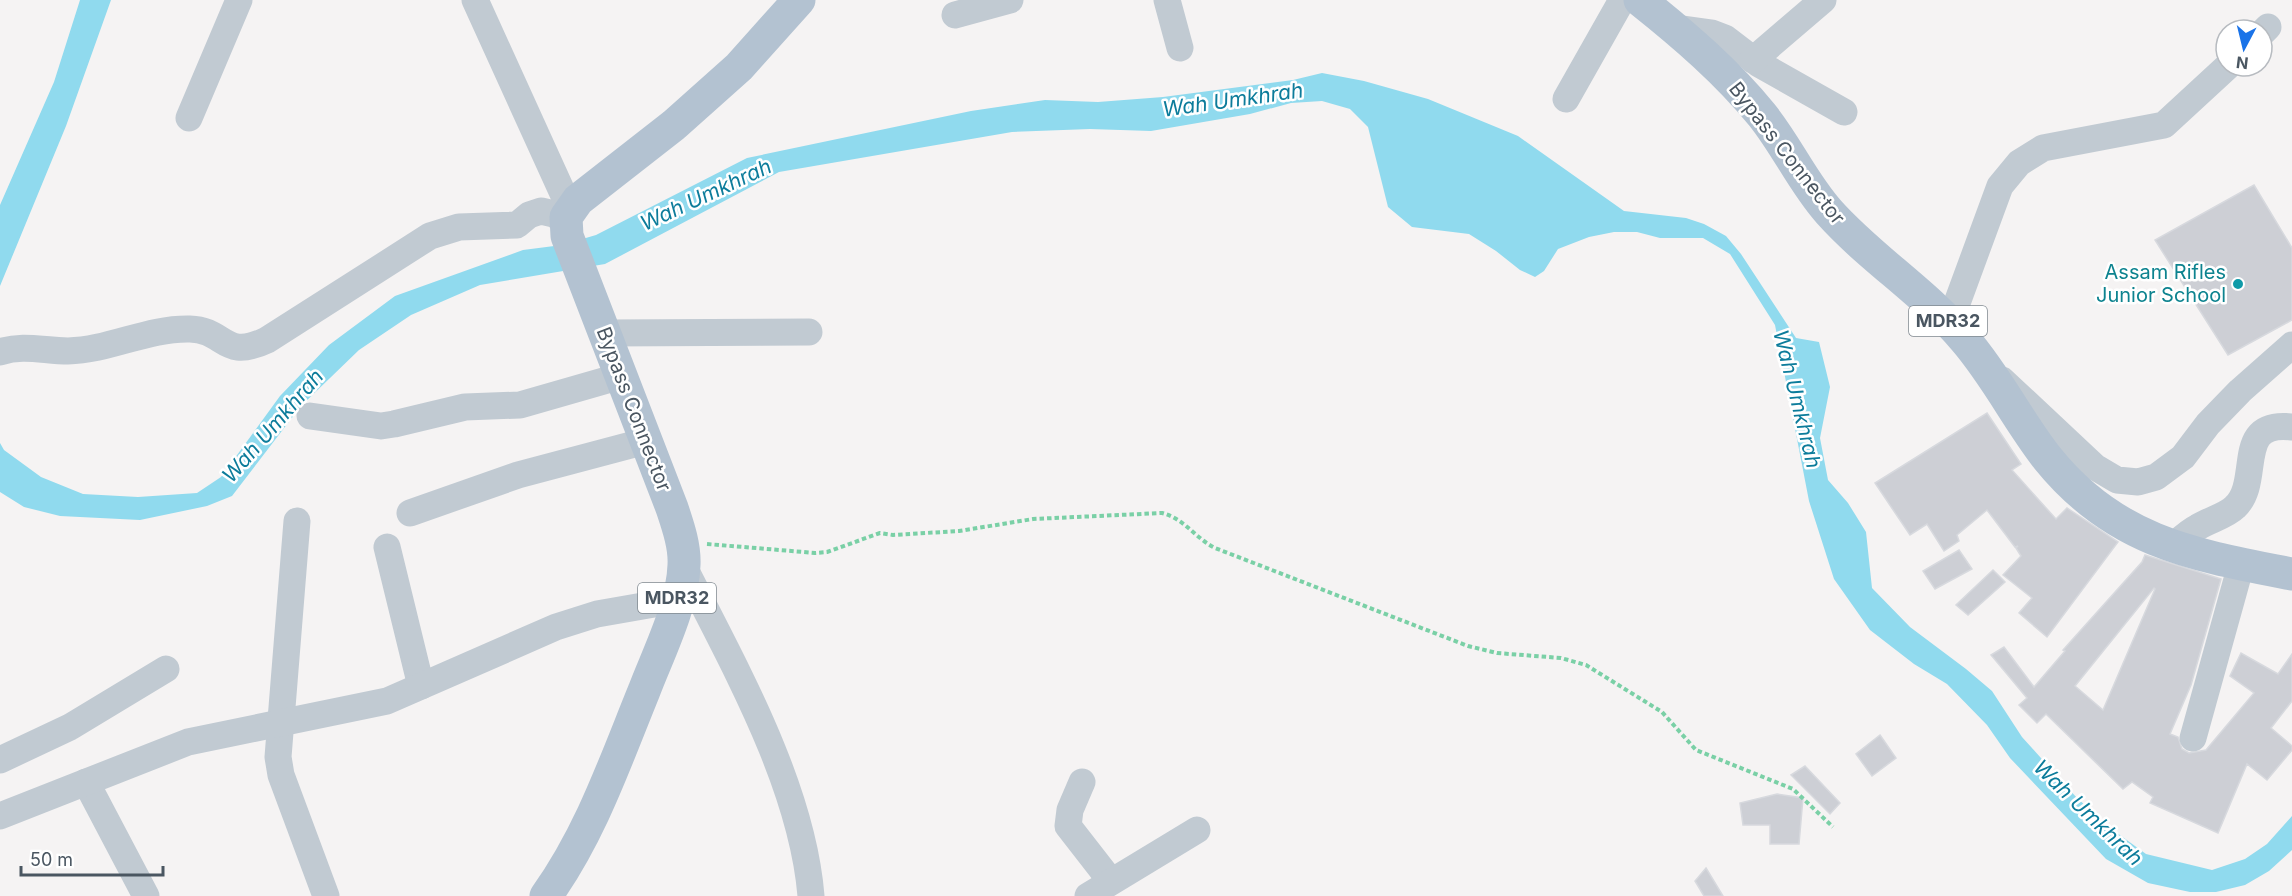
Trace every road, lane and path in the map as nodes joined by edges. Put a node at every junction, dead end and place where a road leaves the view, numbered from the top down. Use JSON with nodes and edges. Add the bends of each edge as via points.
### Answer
{"nodes":[{"id":1,"x":238,"y":0,"type":"edge"},
{"id":2,"x":475,"y":0,"type":"edge"},
{"id":3,"x":799,"y":0,"type":"edge"},
{"id":4,"x":1010,"y":0,"type":"edge"},
{"id":5,"x":1167,"y":0,"type":"edge"},
{"id":6,"x":1622,"y":0,"type":"edge"},
{"id":7,"x":1640,"y":0,"type":"edge"},
{"id":8,"x":1820,"y":2,"type":"edge"},
{"id":9,"x":955,"y":15,"type":"dead end"},
{"id":10,"x":1676,"y":28,"type":"junction"},
{"id":11,"x":1180,"y":48,"type":"dead end"},
{"id":12,"x":1753,"y":60,"type":"junction"},
{"id":13,"x":2215,"y":78,"type":"edge"},
{"id":14,"x":1566,"y":99,"type":"dead end"},
{"id":15,"x":1844,"y":112,"type":"dead end"},
{"id":16,"x":189,"y":118,"type":"dead end"},
{"id":17,"x":567,"y":222,"type":"junction"},
{"id":18,"x":1950,"y":322,"type":"junction"},
{"id":19,"x":809,"y":332,"type":"dead end"},
{"id":20,"x":605,"y":333,"type":"junction"},
{"id":21,"x":2292,"y":345,"type":"edge"},
{"id":22,"x":0,"y":352,"type":"edge"},
{"id":23,"x":1986,"y":366,"type":"junction"},
{"id":24,"x":621,"y":376,"type":"junction"},
{"id":25,"x":310,"y":416,"type":"dead end"},
{"id":26,"x":2292,"y":427,"type":"edge"},
{"id":27,"x":646,"y":441,"type":"junction"},
{"id":28,"x":410,"y":513,"type":"dead end"},
{"id":29,"x":297,"y":521,"type":"dead end"},
{"id":30,"x":387,"y":547,"type":"dead end"},
{"id":31,"x":2172,"y":547,"type":"junction"},
{"id":32,"x":683,"y":554,"type":"junction"},
{"id":33,"x":2241,"y":565,"type":"junction"},
{"id":34,"x":2292,"y":574,"type":"edge"},
{"id":35,"x":676,"y":600,"type":"junction"},
{"id":36,"x":166,"y":669,"type":"dead end"},
{"id":37,"x":421,"y":686,"type":"junction"},
{"id":38,"x":280,"y":722,"type":"junction"},
{"id":39,"x":2193,"y":738,"type":"dead end"},
{"id":40,"x":0,"y":760,"type":"edge"},
{"id":41,"x":86,"y":782,"type":"junction"},
{"id":42,"x":1082,"y":782,"type":"dead end"},
{"id":43,"x":0,"y":816,"type":"edge"},
{"id":44,"x":1833,"y":827,"type":"dead end"},
{"id":45,"x":1197,"y":830,"type":"dead end"},
{"id":46,"x":1110,"y":880,"type":"junction"},
{"id":47,"x":146,"y":896,"type":"edge"},
{"id":48,"x":326,"y":896,"type":"edge"},
{"id":49,"x":546,"y":896,"type":"edge"},
{"id":50,"x":811,"y":896,"type":"edge"},
{"id":51,"x":1088,"y":896,"type":"edge"}],
"edges":[{"from":1,"to":16,"type":"street"},
{"from":2,"to":17,"type":"street"},
{"from":3,"to":17,"type":"main road","via":[[739,67],[674,125],[591,187]]},
{"from":4,"to":9,"type":"street"},
{"from":5,"to":11,"type":"street"},
{"from":6,"to":14,"type":"street"},
{"from":7,"to":10,"type":"main road","name":"Bypass Connector","number":"MDR32"},
{"from":8,"to":12,"type":"street"},
{"from":10,"to":12,"type":"street","via":[[1725,38]]},
{"from":10,"to":18,"type":"main road","name":"Bypass Connector","number":"MDR32","via":[[1762,115],[1831,214]]},
{"from":12,"to":15,"type":"street"},
{"from":13,"to":18,"type":"street","via":[[2164,125],[2043,148],[2019,163],[2000,186]]},
{"from":17,"to":20,"type":"main road","name":"Bypass Connector"},
{"from":17,"to":22,"type":"street","via":[[541,211],[517,225],[459,227],[430,236],[249,348],[233,347],[192,329],[161,330],[93,349],[15,347]]},
{"from":18,"to":23,"type":"main road","name":"Bypass Connector","number":"MDR32"},
{"from":19,"to":20,"type":"street"},
{"from":20,"to":24,"type":"main road","name":"Bypass Connector"},
{"from":21,"to":23,"type":"street","via":[[2240,391],[2183,457],[2156,477],[2138,482],[2117,480],[2096,467]]},
{"from":23,"to":31,"type":"main road","name":"Bypass Connector","number":"MDR32","via":[[2036,443],[2063,476],[2104,511],[2140,534]]},
{"from":24,"to":25,"type":"street","via":[[520,405],[465,407],[381,426]]},
{"from":24,"to":27,"type":"main road","name":"Bypass Connector"},
{"from":26,"to":31,"type":"street","via":[[2271,426],[2263,431],[2251,451],[2245,492],[2235,507],[2196,527]]},
{"from":27,"to":28,"type":"street","via":[[518,475]]},
{"from":27,"to":32,"type":"main road","name":"Bypass Connector","via":[[672,508]]},
{"from":29,"to":38,"type":"street"},
{"from":30,"to":37,"type":"street"},
{"from":31,"to":33,"type":"main road","name":"Bypass Connector","number":"MDR32"},
{"from":32,"to":35,"type":"main road","number":"MDR32"},
{"from":32,"to":44,"type":"path","via":[[827,552],[880,533],[904,535],[1033,519],[1162,513],[1182,520],[1215,548],[1475,648],[1561,658],[1586,665],[1662,712],[1689,744],[1705,756],[1793,789]]},
{"from":32,"to":50,"type":"street","via":[[788,789],[809,869]]},
{"from":33,"to":34,"type":"main road","name":"Bypass Connector","number":"MDR32"},
{"from":33,"to":39,"type":"street"},
{"from":35,"to":37,"type":"street","via":[[597,614],[556,627]]},
{"from":35,"to":49,"type":"main road","number":"MDR32","via":[[659,654],[590,824]]},
{"from":36,"to":40,"type":"street","via":[[70,727]]},
{"from":37,"to":38,"type":"street","via":[[357,709]]},
{"from":38,"to":41,"type":"street","via":[[188,742]]},
{"from":38,"to":48,"type":"street","via":[[281,775]]},
{"from":41,"to":43,"type":"street"},
{"from":41,"to":47,"type":"street"},
{"from":42,"to":46,"type":"street","via":[[1068,826]]},
{"from":45,"to":46,"type":"street"},
{"from":46,"to":51,"type":"street"}]}
